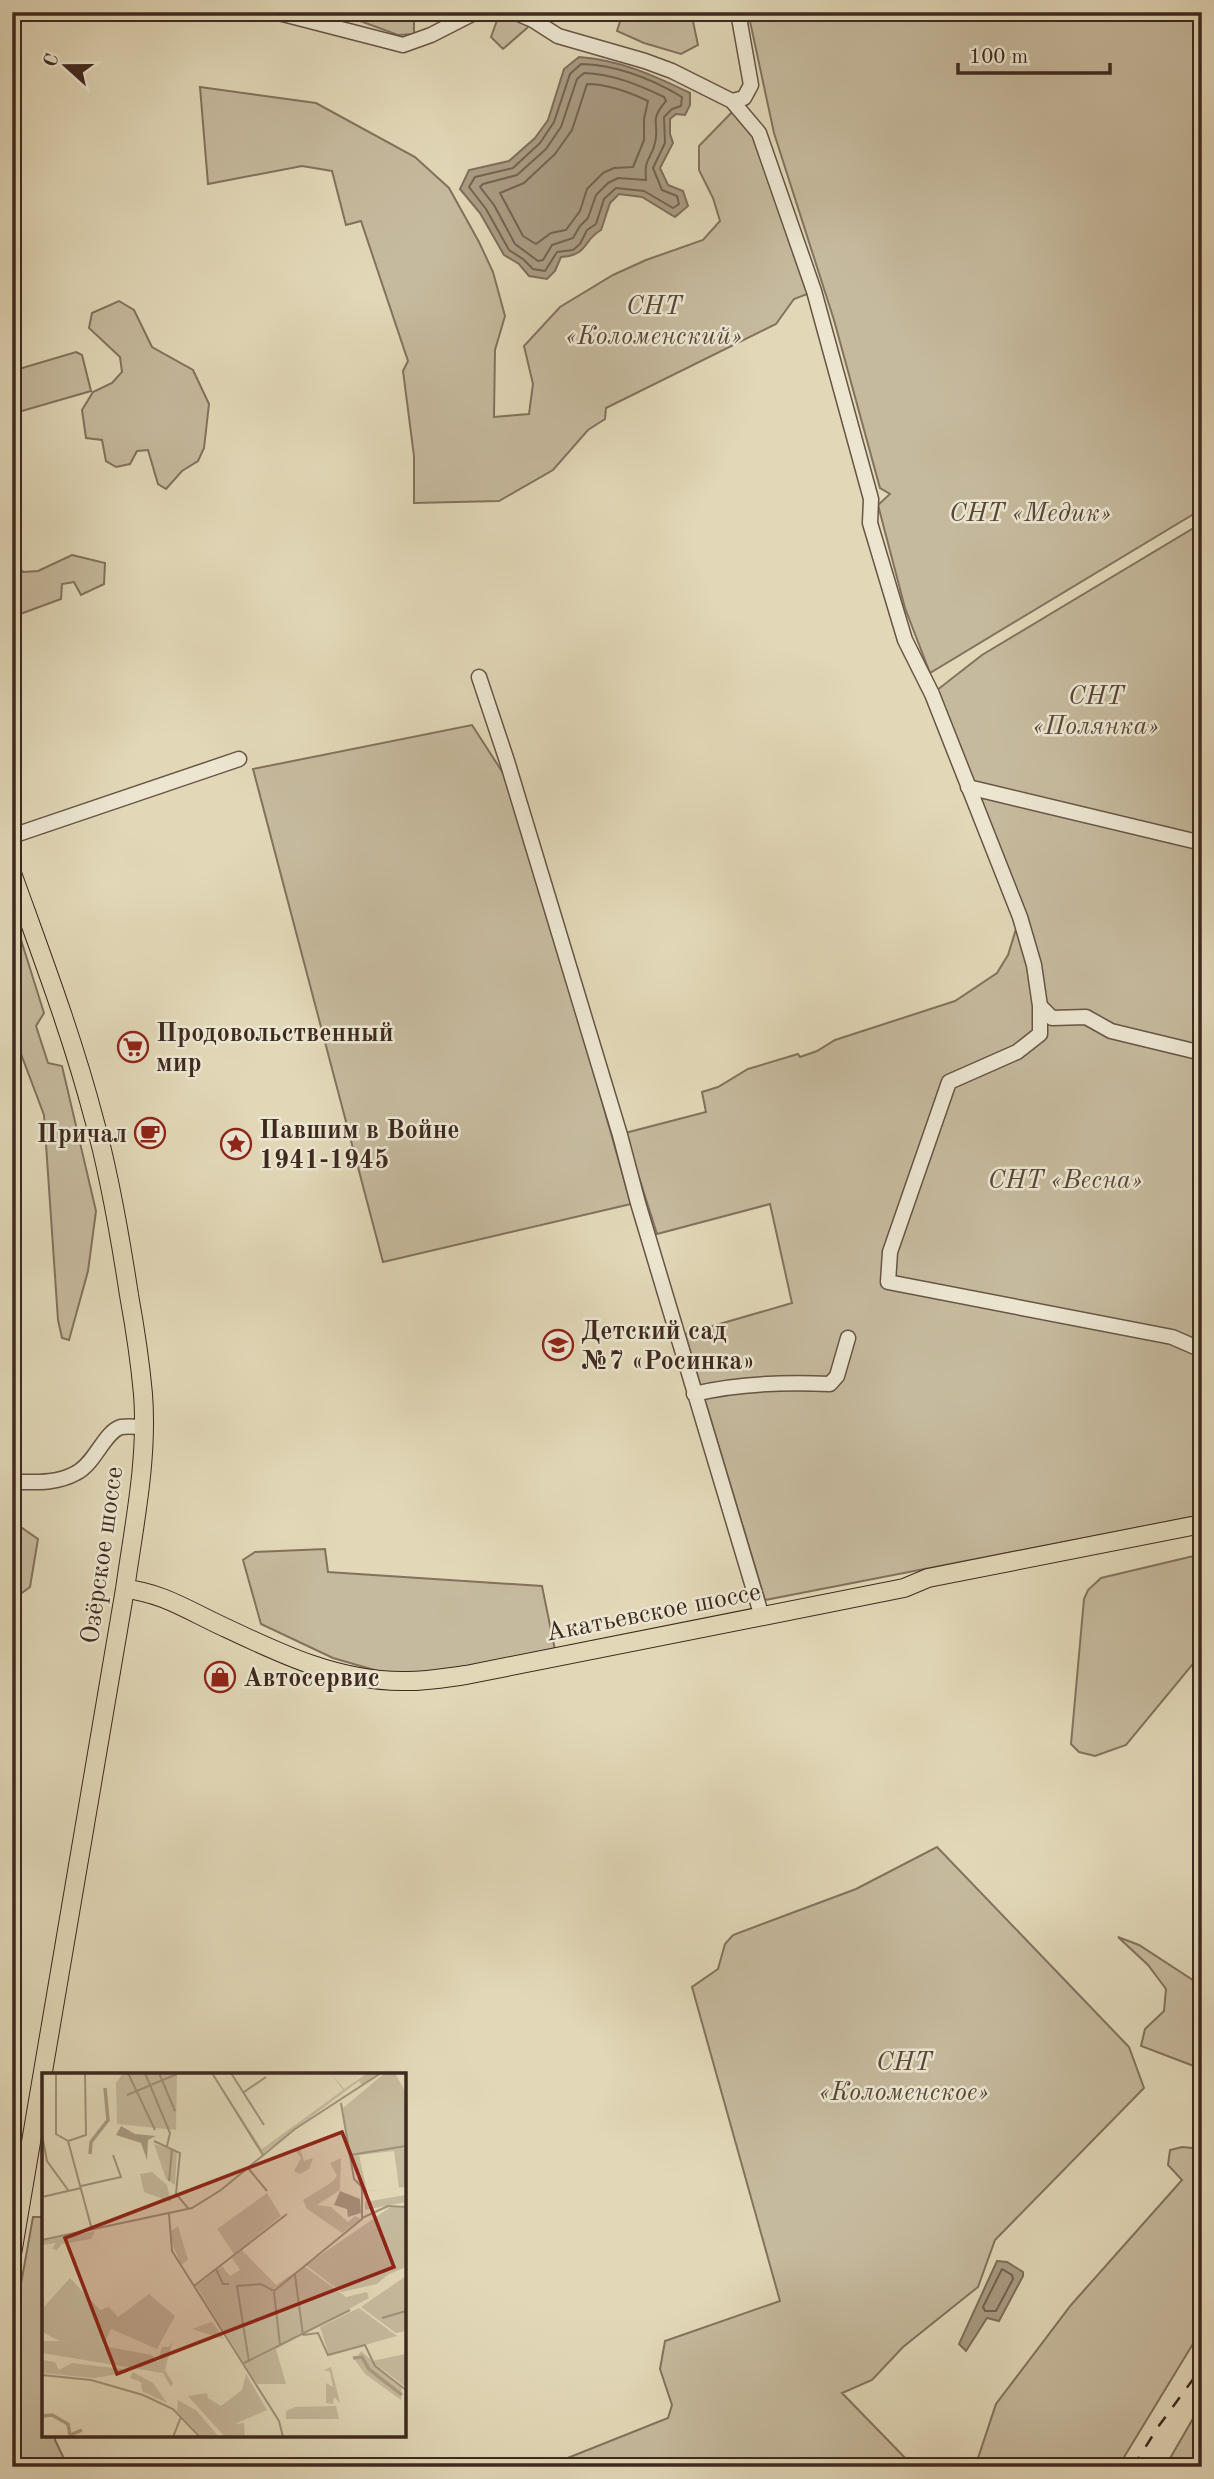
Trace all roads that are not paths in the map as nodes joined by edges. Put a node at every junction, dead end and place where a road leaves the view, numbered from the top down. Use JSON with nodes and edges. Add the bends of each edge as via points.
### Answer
{"nodes":[{"id":1,"x":275,"y":12,"type":"edge"},
{"id":2,"x":476,"y":12,"type":"edge"},
{"id":3,"x":514,"y":12,"type":"edge"},
{"id":4,"x":738,"y":12,"type":"edge"},
{"id":5,"x":732,"y":101,"type":"junction"},
{"id":6,"x":479,"y":677,"type":"dead end"},
{"id":7,"x":239,"y":759,"type":"dead end"},
{"id":8,"x":968,"y":787,"type":"junction"},
{"id":9,"x":12,"y":836,"type":"edge"},
{"id":10,"x":1202,"y":844,"type":"edge"},
{"id":11,"x":12,"y":873,"type":"edge"},
{"id":12,"x":1040,"y":1006,"type":"junction"},
{"id":13,"x":1202,"y":1053,"type":"edge"},
{"id":14,"x":848,"y":1338,"type":"dead end"},
{"id":15,"x":1202,"y":1350,"type":"edge"},
{"id":16,"x":694,"y":1394,"type":"junction"},
{"id":17,"x":143,"y":1427,"type":"junction"},
{"id":18,"x":12,"y":1482,"type":"edge"},
{"id":19,"x":1202,"y":1524,"type":"edge"},
{"id":20,"x":125,"y":1589,"type":"junction"},
{"id":21,"x":762,"y":1617,"type":"junction"},
{"id":22,"x":42,"y":2073,"type":"edge"},
{"id":23,"x":42,"y":2075,"type":"edge"},
{"id":24,"x":13,"y":2245,"type":"edge"}],
"edges":[{"from":1,"to":2,"type":"street","via":[[403,45]]},
{"from":3,"to":5,"type":"street","via":[[558,36],[654,64]]},
{"from":4,"to":5,"type":"street","via":[[751,85],[744,98]]},
{"from":5,"to":8,"type":"street","via":[[759,133],[786,207],[814,291],[895,611]]},
{"from":6,"to":16,"type":"street"},
{"from":7,"to":9,"type":"street"},
{"from":8,"to":10,"type":"street"},
{"from":8,"to":12,"type":"street","via":[[1020,916]]},
{"from":11,"to":17,"type":"main road","name":"Озёрское шоссе","via":[[69,1037],[103,1153],[135,1329]]},
{"from":12,"to":13,"type":"street","via":[[1052,1018],[1086,1017],[1111,1031]]},
{"from":12,"to":15,"type":"street","via":[[1040,1034],[1017,1052],[949,1082],[890,1252],[888,1282],[1172,1337]]},
{"from":14,"to":16,"type":"street","via":[[837,1376],[830,1384],[775,1382]]},
{"from":16,"to":21,"type":"street"},
{"from":17,"to":18,"type":"street","via":[[120,1427],[76,1473],[53,1481]]},
{"from":17,"to":20,"type":"main road","name":"Озёрское шоссе"},
{"from":19,"to":21,"type":"main road","name":"Акатьевское шоссе","via":[[928,1578],[904,1588]]},
{"from":20,"to":21,"type":"main road","name":"Акатьевское шоссе","via":[[154,1594],[321,1668],[401,1681],[466,1675]]},
{"from":20,"to":22,"type":"main road","name":"Озёрское шоссе"},
{"from":23,"to":24,"type":"main road","name":"Озёрское шоссе"}]}
